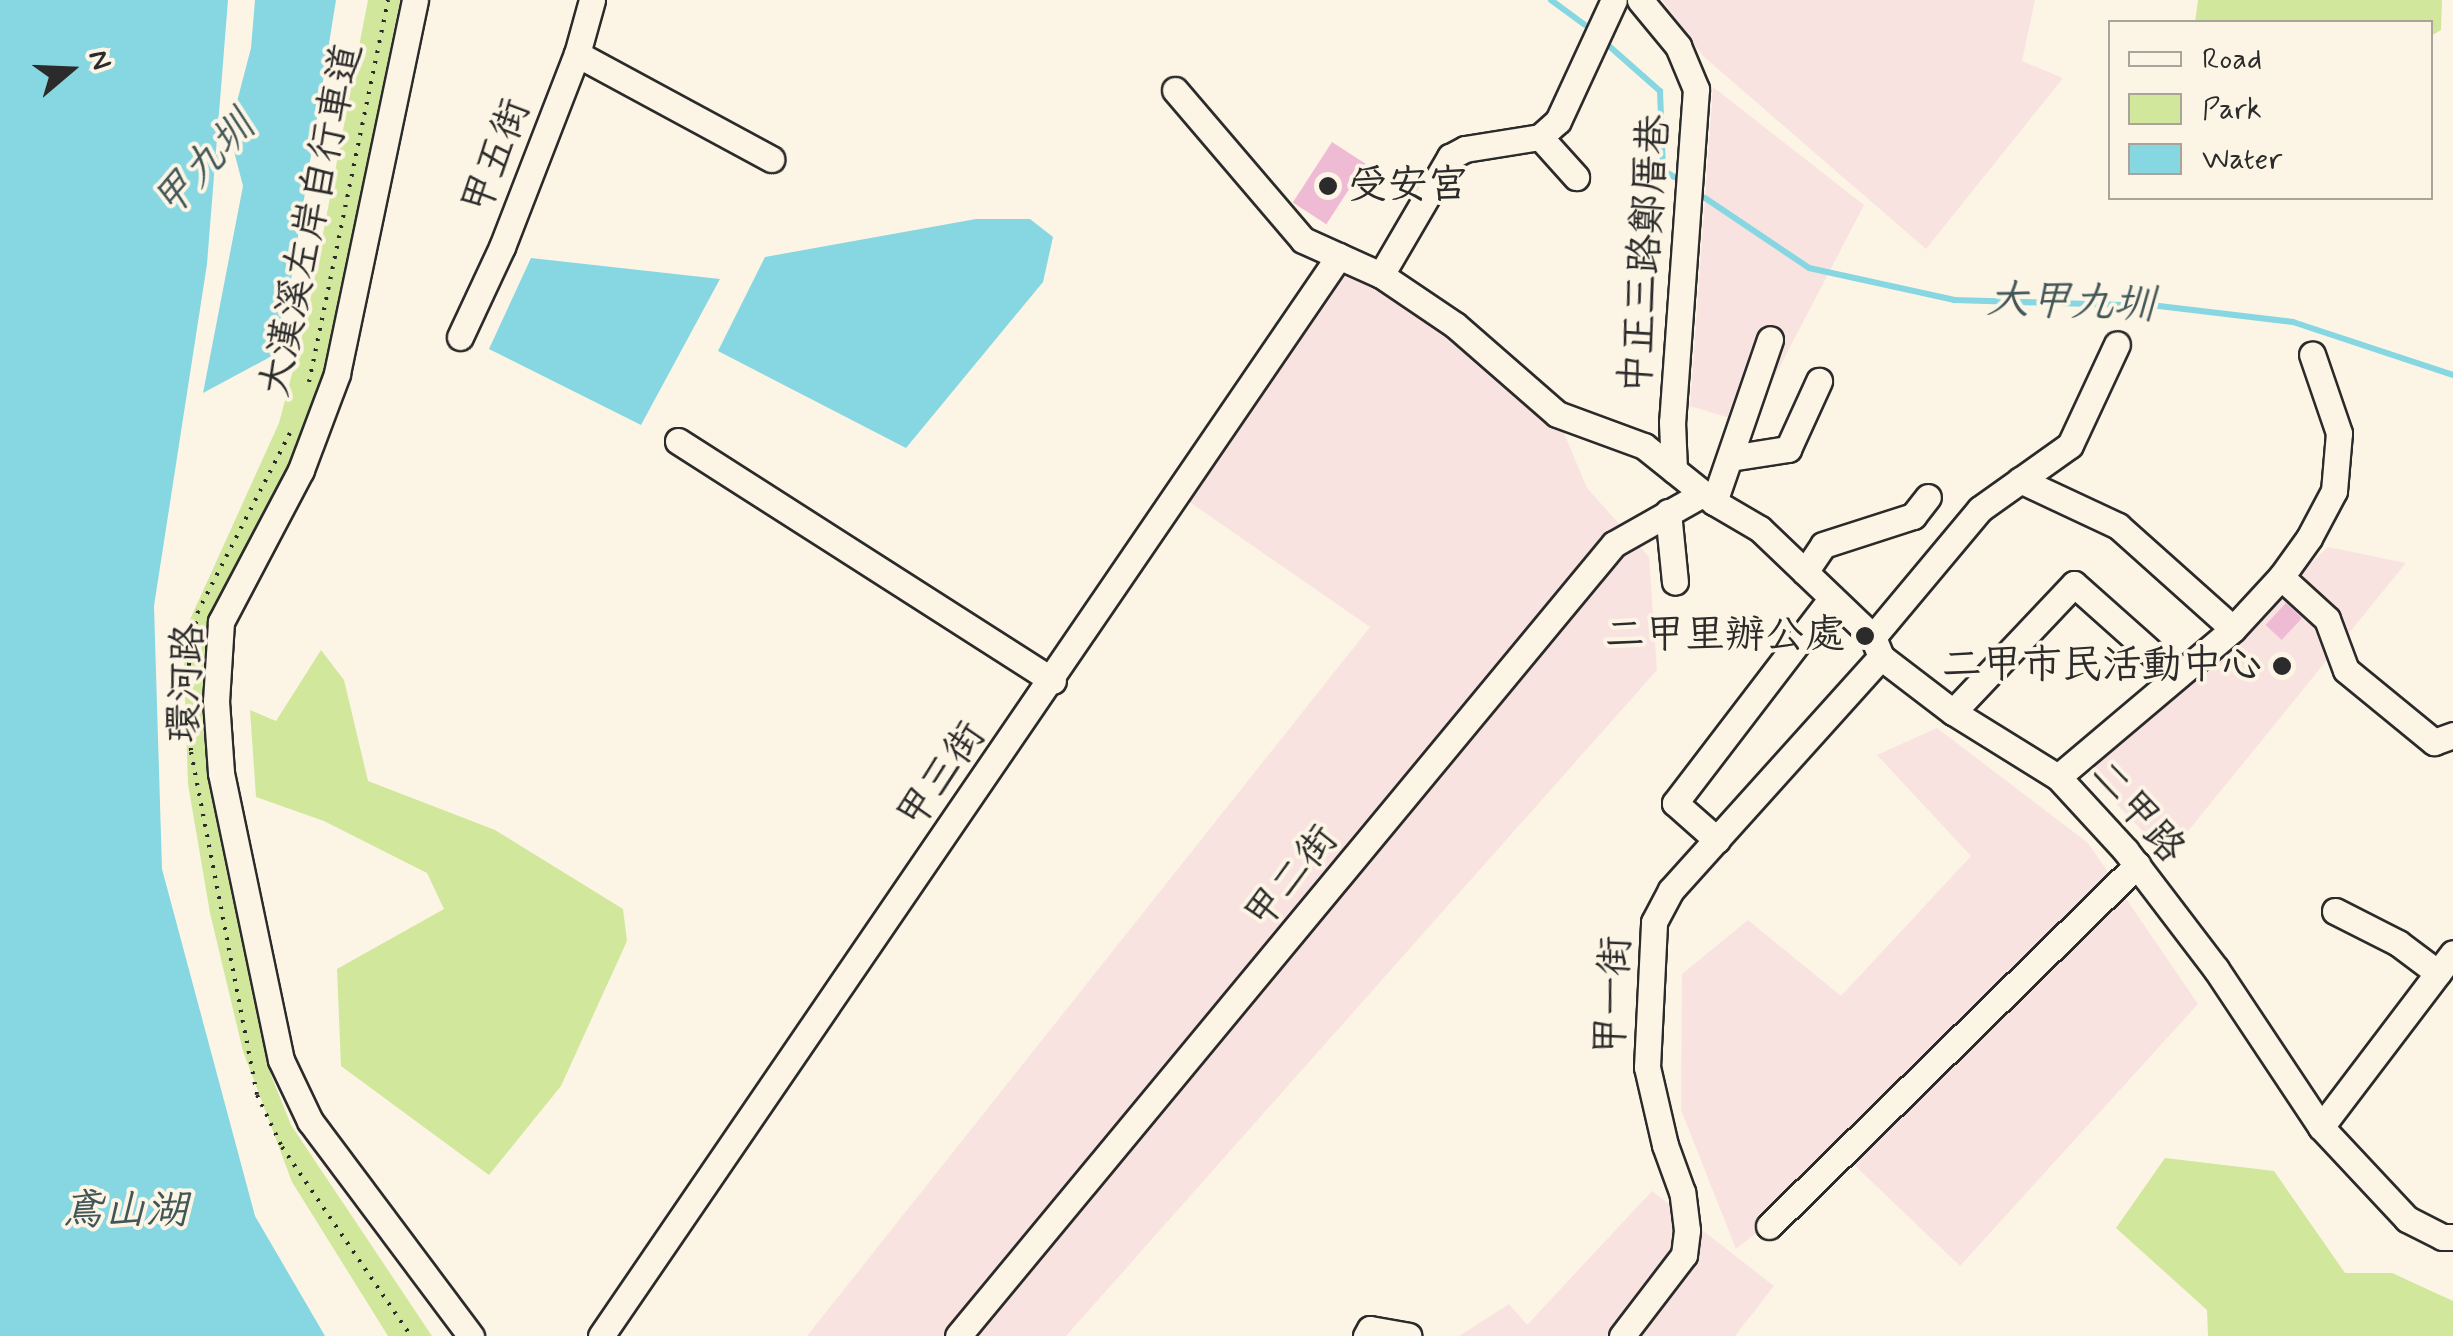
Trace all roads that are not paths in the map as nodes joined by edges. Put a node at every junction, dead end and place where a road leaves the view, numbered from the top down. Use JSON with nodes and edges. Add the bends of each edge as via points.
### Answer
{"nodes":[{"id":1,"x":415,"y":0,"type":"edge"},
{"id":2,"x":592,"y":0,"type":"edge"},
{"id":3,"x":1614,"y":0,"type":"edge"},
{"id":4,"x":1640,"y":0,"type":"edge"},
{"id":5,"x":577,"y":54,"type":"junction"},
{"id":6,"x":1175,"y":90,"type":"dead end"},
{"id":7,"x":1540,"y":137,"type":"junction"},
{"id":8,"x":771,"y":158,"type":"dead end"},
{"id":9,"x":1576,"y":177,"type":"dead end"},
{"id":10,"x":1340,"y":256,"type":"junction"},
{"id":11,"x":1381,"y":275,"type":"junction"},
{"id":12,"x":460,"y":337,"type":"dead end"},
{"id":13,"x":1770,"y":339,"type":"dead end"},
{"id":14,"x":2117,"y":344,"type":"dead end"},
{"id":15,"x":2312,"y":354,"type":"dead end"},
{"id":16,"x":1818,"y":381,"type":"dead end"},
{"id":17,"x":678,"y":441,"type":"dead end"},
{"id":18,"x":1730,"y":458,"type":"junction"},
{"id":19,"x":1674,"y":470,"type":"junction"},
{"id":20,"x":2020,"y":480,"type":"junction"},
{"id":21,"x":1928,"y":496,"type":"dead end"},
{"id":22,"x":1709,"y":497,"type":"junction"},
{"id":23,"x":1668,"y":512,"type":"junction"},
{"id":24,"x":1805,"y":572,"type":"junction"},
{"id":25,"x":2281,"y":577,"type":"junction"},
{"id":26,"x":1674,"y":582,"type":"dead end"},
{"id":27,"x":1832,"y":598,"type":"junction"},
{"id":28,"x":2232,"y":629,"type":"junction"},
{"id":29,"x":1877,"y":647,"type":"junction"},
{"id":30,"x":2176,"y":674,"type":"junction"},
{"id":31,"x":1053,"y":681,"type":"junction"},
{"id":32,"x":1953,"y":712,"type":"junction"},
{"id":33,"x":2453,"y":734,"type":"edge"},
{"id":34,"x":2058,"y":777,"type":"junction"},
{"id":35,"x":1717,"y":840,"type":"junction"},
{"id":36,"x":2137,"y":865,"type":"junction"},
{"id":37,"x":2334,"y":911,"type":"dead end"},
{"id":38,"x":2446,"y":963,"type":"edge"},
{"id":39,"x":2321,"y":1127,"type":"junction"},
{"id":40,"x":1770,"y":1226,"type":"dead end"},
{"id":41,"x":2453,"y":1237,"type":"edge"},
{"id":42,"x":471,"y":1336,"type":"edge"},
{"id":43,"x":601,"y":1336,"type":"edge"},
{"id":44,"x":958,"y":1336,"type":"edge"},
{"id":45,"x":1366,"y":1336,"type":"edge"},
{"id":46,"x":1408,"y":1336,"type":"edge"},
{"id":47,"x":1622,"y":1336,"type":"edge"}],
"edges":[{"from":1,"to":42,"type":"street","name":"環河路","via":[[337,374],[300,470],[222,622],[216,701],[220,773],[281,1060],[310,1121]]},
{"from":2,"to":5,"type":"street","name":"甲五街"},
{"from":3,"to":7,"type":"street","via":[[1558,121]]},
{"from":4,"to":19,"type":"street","name":"中正三路鄭厝巷","via":[[1678,46],[1696,88]]},
{"from":5,"to":8,"type":"street"},
{"from":5,"to":12,"type":"street","name":"甲五街"},
{"from":6,"to":10,"type":"street","via":[[1303,240]]},
{"from":7,"to":9,"type":"street"},
{"from":7,"to":11,"type":"street","via":[[1450,157]]},
{"from":10,"to":11,"type":"street"},
{"from":10,"to":31,"type":"street","name":"甲三街"},
{"from":11,"to":19,"type":"street","via":[[1455,324],[1558,414],[1644,446]]},
{"from":13,"to":18,"type":"street"},
{"from":14,"to":20,"type":"street","name":"甲一街","via":[[2070,445]]},
{"from":15,"to":25,"type":"street","via":[[2340,433],[2334,491]]},
{"from":16,"to":18,"type":"street","via":[[1788,449]]},
{"from":17,"to":31,"type":"street"},
{"from":18,"to":22,"type":"street"},
{"from":19,"to":22,"type":"street"},
{"from":20,"to":28,"type":"street","via":[[2118,526]]},
{"from":20,"to":29,"type":"street","name":"甲一街","via":[[1980,509]]},
{"from":21,"to":24,"type":"street","via":[[1913,516],[1823,544]]},
{"from":22,"to":23,"type":"street","name":"甲二街"},
{"from":22,"to":24,"type":"street","name":"二甲路","via":[[1760,529]]},
{"from":23,"to":26,"type":"street"},
{"from":23,"to":44,"type":"street","name":"甲二街","via":[[1614,544]]},
{"from":24,"to":27,"type":"street","name":"二甲路"},
{"from":25,"to":28,"type":"street"},
{"from":25,"to":33,"type":"street","via":[[2327,619],[2346,670],[2434,742]]},
{"from":27,"to":29,"type":"street","name":"二甲路"},
{"from":27,"to":35,"type":"street","via":[[1675,804]]},
{"from":28,"to":30,"type":"street"},
{"from":29,"to":32,"type":"street","name":"二甲路"},
{"from":29,"to":35,"type":"street","name":"甲一街"},
{"from":30,"to":32,"type":"street","via":[[2074,584]]},
{"from":30,"to":34,"type":"street"},
{"from":31,"to":43,"type":"street","name":"甲三街"},
{"from":32,"to":34,"type":"street","name":"二甲路"},
{"from":34,"to":36,"type":"street","name":"二甲路"},
{"from":35,"to":47,"type":"street","name":"甲一街","via":[[1671,890],[1654,922],[1646,1067],[1687,1230],[1684,1255]]},
{"from":36,"to":39,"type":"street","name":"二甲路"},
{"from":36,"to":40,"type":"street"},
{"from":37,"to":38,"type":"street"},
{"from":38,"to":39,"type":"street"},
{"from":39,"to":41,"type":"street","name":"二甲路","via":[[2407,1219]]},
{"from":45,"to":46,"type":"street","via":[[1370,1329]]}]}
